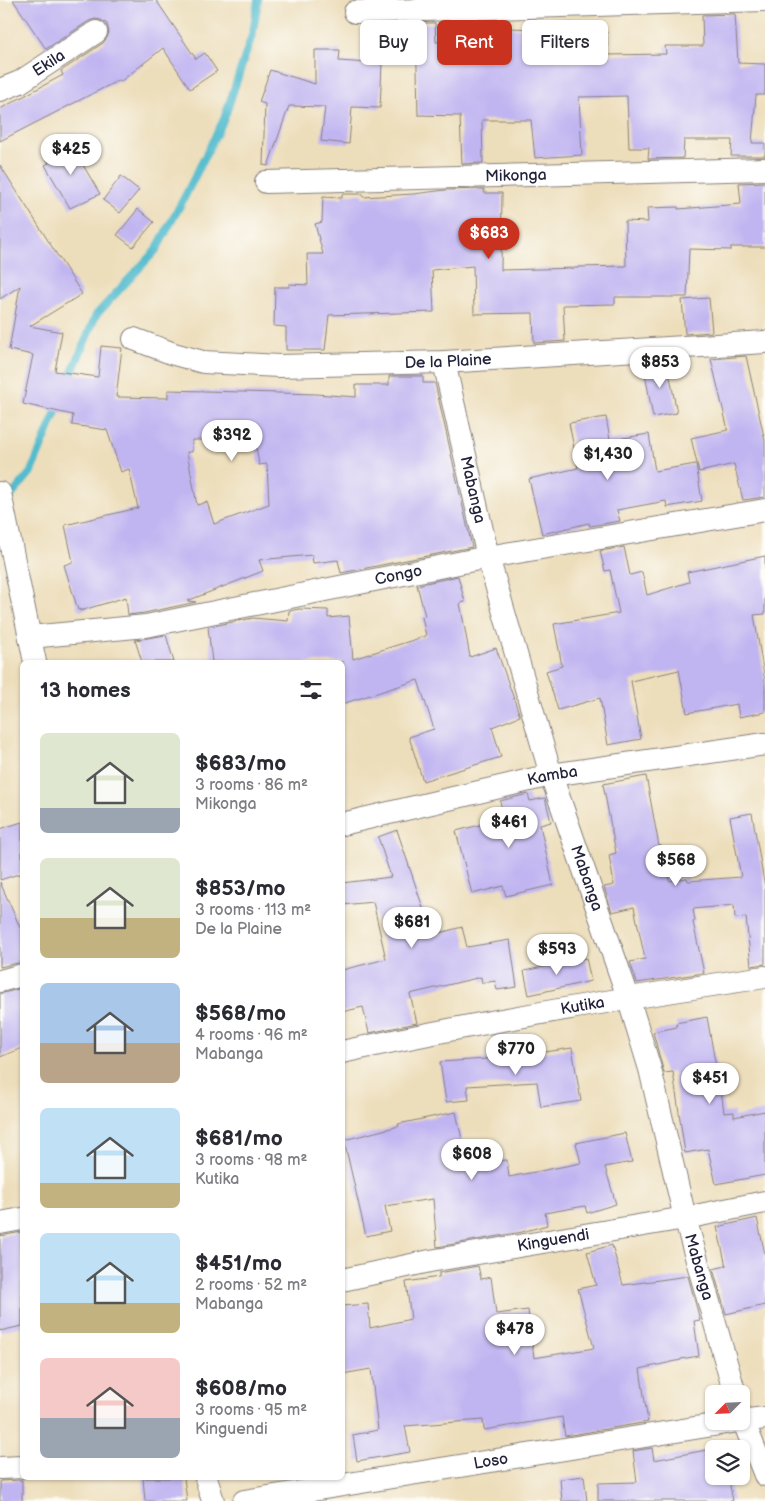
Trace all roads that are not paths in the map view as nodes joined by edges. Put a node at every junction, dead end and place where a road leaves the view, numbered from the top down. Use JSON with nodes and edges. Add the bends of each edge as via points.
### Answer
{"nodes":[{"id":1,"x":765,"y":0,"type":"edge"},
{"id":2,"x":355,"y":12,"type":"dead end"},
{"id":3,"x":96,"y":32,"type":"dead end"},
{"id":4,"x":0,"y":90,"type":"edge"},
{"id":5,"x":765,"y":169,"type":"edge"},
{"id":6,"x":266,"y":182,"type":"dead end"},
{"id":7,"x":134,"y":339,"type":"dead end"},
{"id":8,"x":765,"y":342,"type":"edge"},
{"id":9,"x":444,"y":362,"type":"junction"},
{"id":10,"x":0,"y":493,"type":"edge"},
{"id":11,"x":765,"y":510,"type":"edge"},
{"id":12,"x":488,"y":557,"type":"junction"},
{"id":13,"x":30,"y":637,"type":"junction"},
{"id":14,"x":36,"y":660,"type":"edge"},
{"id":15,"x":765,"y":744,"type":"edge"},
{"id":16,"x":551,"y":774,"type":"junction"},
{"id":17,"x":345,"y":823,"type":"edge"},
{"id":18,"x":20,"y":976,"type":"edge"},
{"id":19,"x":765,"y":977,"type":"edge"},
{"id":20,"x":0,"y":981,"type":"edge"},
{"id":21,"x":628,"y":997,"type":"junction"},
{"id":22,"x":345,"y":1051,"type":"edge"},
{"id":23,"x":765,"y":1202,"type":"edge"},
{"id":24,"x":684,"y":1218,"type":"junction"},
{"id":25,"x":20,"y":1219,"type":"edge"},
{"id":26,"x":0,"y":1223,"type":"edge"},
{"id":27,"x":345,"y":1279,"type":"edge"},
{"id":28,"x":732,"y":1385,"type":"edge"},
{"id":29,"x":765,"y":1418,"type":"edge"},
{"id":30,"x":750,"y":1419,"type":"edge"},
{"id":31,"x":705,"y":1425,"type":"edge"},
{"id":32,"x":746,"y":1430,"type":"edge"},
{"id":33,"x":20,"y":1467,"type":"edge"},
{"id":34,"x":0,"y":1468,"type":"edge"},
{"id":35,"x":765,"y":1475,"type":"edge"},
{"id":36,"x":207,"y":1480,"type":"edge"},
{"id":37,"x":214,"y":1501,"type":"edge"},
{"id":38,"x":244,"y":1501,"type":"edge"}],
"edges":[{"from":1,"to":2,"type":"street"},
{"from":3,"to":4,"type":"street","name":"Ekila","via":[[20,82]]},
{"from":5,"to":6,"type":"street","name":"Mikonga"},
{"from":7,"to":9,"type":"street","name":"De la Plaine","via":[[203,362],[279,366]]},
{"from":8,"to":9,"type":"street","name":"De la Plaine"},
{"from":9,"to":12,"type":"street","name":"Mabanga"},
{"from":10,"to":13,"type":"street"},
{"from":11,"to":12,"type":"street","name":"Congo"},
{"from":12,"to":13,"type":"street","name":"Congo","via":[[146,626]]},
{"from":12,"to":16,"type":"street","name":"Mabanga"},
{"from":13,"to":14,"type":"street"},
{"from":15,"to":16,"type":"street","name":"Kamba"},
{"from":16,"to":17,"type":"street","name":"Kamba"},
{"from":16,"to":21,"type":"street","name":"Mabanga"},
{"from":18,"to":20,"type":"street"},
{"from":19,"to":21,"type":"street","name":"Kutika"},
{"from":21,"to":22,"type":"street","name":"Kutika"},
{"from":21,"to":24,"type":"street","name":"Mabanga","via":[[650,1068]]},
{"from":23,"to":24,"type":"street","name":"Kinguendi"},
{"from":24,"to":27,"type":"street","name":"Kinguendi","via":[[430,1261]]},
{"from":24,"to":28,"type":"street","name":"Mabanga"},
{"from":25,"to":26,"type":"street"},
{"from":29,"to":30,"type":"street","name":"Loso"},
{"from":31,"to":38,"type":"street","name":"Loso"},
{"from":32,"to":35,"type":"street"},
{"from":33,"to":34,"type":"street"},
{"from":36,"to":37,"type":"street"}]}
